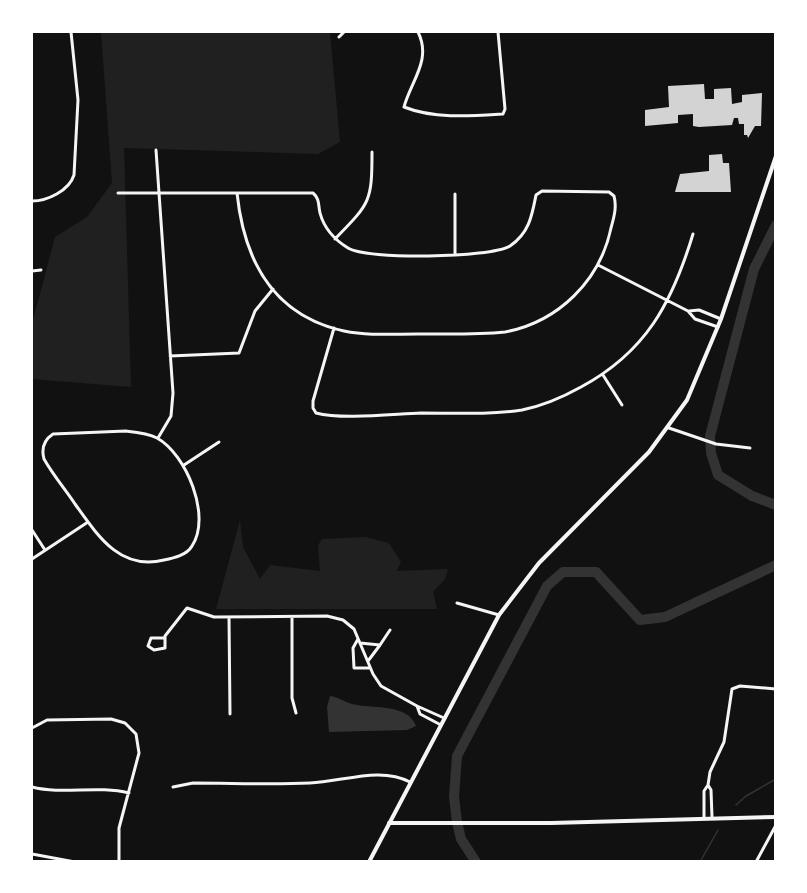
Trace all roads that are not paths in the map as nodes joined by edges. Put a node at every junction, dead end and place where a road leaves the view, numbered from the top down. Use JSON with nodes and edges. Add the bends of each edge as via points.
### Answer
{"nodes":[{"id":1,"x":71,"y":32,"type":"edge"},
{"id":2,"x":344,"y":32,"type":"edge"},
{"id":3,"x":418,"y":32,"type":"edge"},
{"id":4,"x":498,"y":32,"type":"edge"},
{"id":5,"x":339,"y":37,"type":"dead end"},
{"id":6,"x":156,"y":150,"type":"dead end"},
{"id":7,"x":372,"y":152,"type":"dead end"},
{"id":8,"x":776,"y":156,"type":"edge"},
{"id":9,"x":158,"y":192,"type":"junction"},
{"id":10,"x":118,"y":193,"type":"dead end"},
{"id":11,"x":237,"y":193,"type":"junction"},
{"id":12,"x":455,"y":194,"type":"dead end"},
{"id":13,"x":32,"y":201,"type":"edge"},
{"id":14,"x":693,"y":234,"type":"dead end"},
{"id":15,"x":335,"y":239,"type":"junction"},
{"id":16,"x":455,"y":254,"type":"junction"},
{"id":17,"x":598,"y":265,"type":"junction"},
{"id":18,"x":41,"y":270,"type":"dead end"},
{"id":19,"x":32,"y":271,"type":"edge"},
{"id":20,"x":273,"y":289,"type":"junction"},
{"id":21,"x":668,"y":302,"type":"junction"},
{"id":22,"x":688,"y":311,"type":"junction"},
{"id":23,"x":721,"y":319,"type":"junction"},
{"id":24,"x":718,"y":327,"type":"junction"},
{"id":25,"x":333,"y":328,"type":"junction"},
{"id":26,"x":170,"y":356,"type":"junction"},
{"id":27,"x":603,"y":375,"type":"junction"},
{"id":28,"x":622,"y":405,"type":"dead end"},
{"id":29,"x":669,"y":428,"type":"junction"},
{"id":30,"x":158,"y":438,"type":"junction"},
{"id":31,"x":219,"y":442,"type":"dead end"},
{"id":32,"x":750,"y":448,"type":"dead end"},
{"id":33,"x":184,"y":465,"type":"junction"},
{"id":34,"x":88,"y":522,"type":"junction"},
{"id":35,"x":32,"y":530,"type":"edge"},
{"id":36,"x":45,"y":550,"type":"junction"},
{"id":37,"x":32,"y":559,"type":"edge"},
{"id":38,"x":458,"y":603,"type":"dead end"},
{"id":39,"x":499,"y":615,"type":"junction"},
{"id":40,"x":229,"y":617,"type":"junction"},
{"id":41,"x":292,"y":617,"type":"junction"},
{"id":42,"x":390,"y":630,"type":"dead end"},
{"id":43,"x":165,"y":638,"type":"junction"},
{"id":44,"x":359,"y":641,"type":"junction"},
{"id":45,"x":380,"y":645,"type":"junction"},
{"id":46,"x":368,"y":661,"type":"junction"},
{"id":47,"x":370,"y":668,"type":"junction"},
{"id":48,"x":776,"y":689,"type":"edge"},
{"id":49,"x":417,"y":706,"type":"junction"},
{"id":50,"x":296,"y":713,"type":"dead end"},
{"id":51,"x":230,"y":714,"type":"dead end"},
{"id":52,"x":444,"y":718,"type":"junction"},
{"id":53,"x":441,"y":724,"type":"junction"},
{"id":54,"x":33,"y":727,"type":"edge"},
{"id":55,"x":411,"y":782,"type":"junction"},
{"id":56,"x":708,"y":785,"type":"junction"},
{"id":57,"x":32,"y":787,"type":"edge"},
{"id":58,"x":173,"y":787,"type":"dead end"},
{"id":59,"x":129,"y":793,"type":"junction"},
{"id":60,"x":704,"y":801,"type":"junction"},
{"id":61,"x":712,"y":801,"type":"junction"},
{"id":62,"x":712,"y":817,"type":"junction"},
{"id":63,"x":776,"y":817,"type":"edge"},
{"id":64,"x":704,"y":818,"type":"junction"},
{"id":65,"x":389,"y":824,"type":"junction"},
{"id":66,"x":776,"y":825,"type":"edge"},
{"id":67,"x":32,"y":854,"type":"edge"},
{"id":68,"x":75,"y":861,"type":"edge"},
{"id":69,"x":119,"y":861,"type":"edge"},
{"id":70,"x":260,"y":861,"type":"edge"},
{"id":71,"x":279,"y":861,"type":"edge"},
{"id":72,"x":369,"y":861,"type":"edge"},
{"id":73,"x":756,"y":861,"type":"edge"}],
"edges":[{"from":1,"to":13,"type":"street","via":[[78,100],[72,182],[45,200]]},
{"from":2,"to":5,"type":"street"},
{"from":3,"to":4,"type":"street","via":[[423,58],[404,107],[418,113],[503,114]]},
{"from":6,"to":9,"type":"street"},
{"from":7,"to":15,"type":"street","via":[[368,203]]},
{"from":8,"to":23,"type":"main road"},
{"from":9,"to":10,"type":"street"},
{"from":9,"to":11,"type":"street"},
{"from":9,"to":26,"type":"street"},
{"from":11,"to":15,"type":"street","via":[[313,193],[318,198],[323,223]]},
{"from":11,"to":20,"type":"street","via":[[247,248]]},
{"from":12,"to":16,"type":"street"},
{"from":14,"to":21,"type":"street"},
{"from":15,"to":16,"type":"street","via":[[366,254]]},
{"from":16,"to":17,"type":"street","via":[[490,253],[512,244],[530,223],[538,192],[612,193],[615,213]]},
{"from":17,"to":21,"type":"street"},
{"from":17,"to":25,"type":"street","via":[[563,306],[512,330],[481,334],[371,334]]},
{"from":18,"to":19,"type":"street"},
{"from":20,"to":25,"type":"street","via":[[303,315]]},
{"from":20,"to":26,"type":"street","via":[[255,311],[239,353]]},
{"from":21,"to":22,"type":"street"},
{"from":21,"to":27,"type":"street","via":[[637,345]]},
{"from":22,"to":23,"type":"street","via":[[699,310]]},
{"from":22,"to":24,"type":"street","via":[[696,319]]},
{"from":23,"to":24,"type":"main road"},
{"from":24,"to":29,"type":"main road","via":[[693,389]]},
{"from":25,"to":27,"type":"street","via":[[313,401],[314,411],[325,414],[516,411],[567,395]]},
{"from":26,"to":30,"type":"street","via":[[171,416]]},
{"from":27,"to":28,"type":"street"},
{"from":29,"to":32,"type":"street","via":[[716,444]]},
{"from":29,"to":39,"type":"main road","via":[[638,465],[539,563]]},
{"from":30,"to":33,"type":"street"},
{"from":30,"to":34,"type":"street","via":[[126,431],[63,432],[45,441],[44,459]]},
{"from":31,"to":33,"type":"street"},
{"from":33,"to":34,"type":"street","via":[[198,519],[193,545],[187,552],[160,561],[134,561],[111,549]]},
{"from":34,"to":36,"type":"street"},
{"from":35,"to":36,"type":"street"},
{"from":36,"to":37,"type":"street"},
{"from":38,"to":39,"type":"street"},
{"from":39,"to":52,"type":"main road"},
{"from":40,"to":41,"type":"street"},
{"from":40,"to":43,"type":"street","via":[[204,615],[187,608]]},
{"from":40,"to":51,"type":"street"},
{"from":41,"to":44,"type":"street","via":[[337,617],[351,626]]},
{"from":41,"to":50,"type":"street","via":[[292,698]]},
{"from":42,"to":45,"type":"street"},
{"from":43,"to":43,"type":"street","via":[[163,649],[148,646],[151,638]]},
{"from":44,"to":45,"type":"street"},
{"from":44,"to":46,"type":"street"},
{"from":44,"to":47,"type":"street","via":[[353,648],[354,668]]},
{"from":45,"to":46,"type":"street"},
{"from":46,"to":47,"type":"street"},
{"from":47,"to":49,"type":"street","via":[[384,688]]},
{"from":48,"to":56,"type":"street","via":[[732,689],[724,742]]},
{"from":49,"to":52,"type":"street"},
{"from":49,"to":53,"type":"street","via":[[420,714]]},
{"from":52,"to":53,"type":"main road"},
{"from":53,"to":55,"type":"main road"},
{"from":54,"to":59,"type":"street","via":[[50,720],[113,719],[125,723],[136,734],[140,750]]},
{"from":55,"to":58,"type":"street","via":[[398,776],[358,776],[308,783],[193,783]]},
{"from":55,"to":65,"type":"main road"},
{"from":56,"to":60,"type":"street"},
{"from":56,"to":61,"type":"street"},
{"from":57,"to":59,"type":"street"},
{"from":59,"to":69,"type":"street","via":[[118,833]]},
{"from":60,"to":61,"type":"street"},
{"from":60,"to":64,"type":"street"},
{"from":61,"to":62,"type":"street"},
{"from":62,"to":63,"type":"main road"},
{"from":62,"to":64,"type":"main road"},
{"from":64,"to":65,"type":"main road"},
{"from":65,"to":72,"type":"main road"},
{"from":66,"to":73,"type":"street"},
{"from":67,"to":68,"type":"street"},
{"from":70,"to":71,"type":"street"}]}
